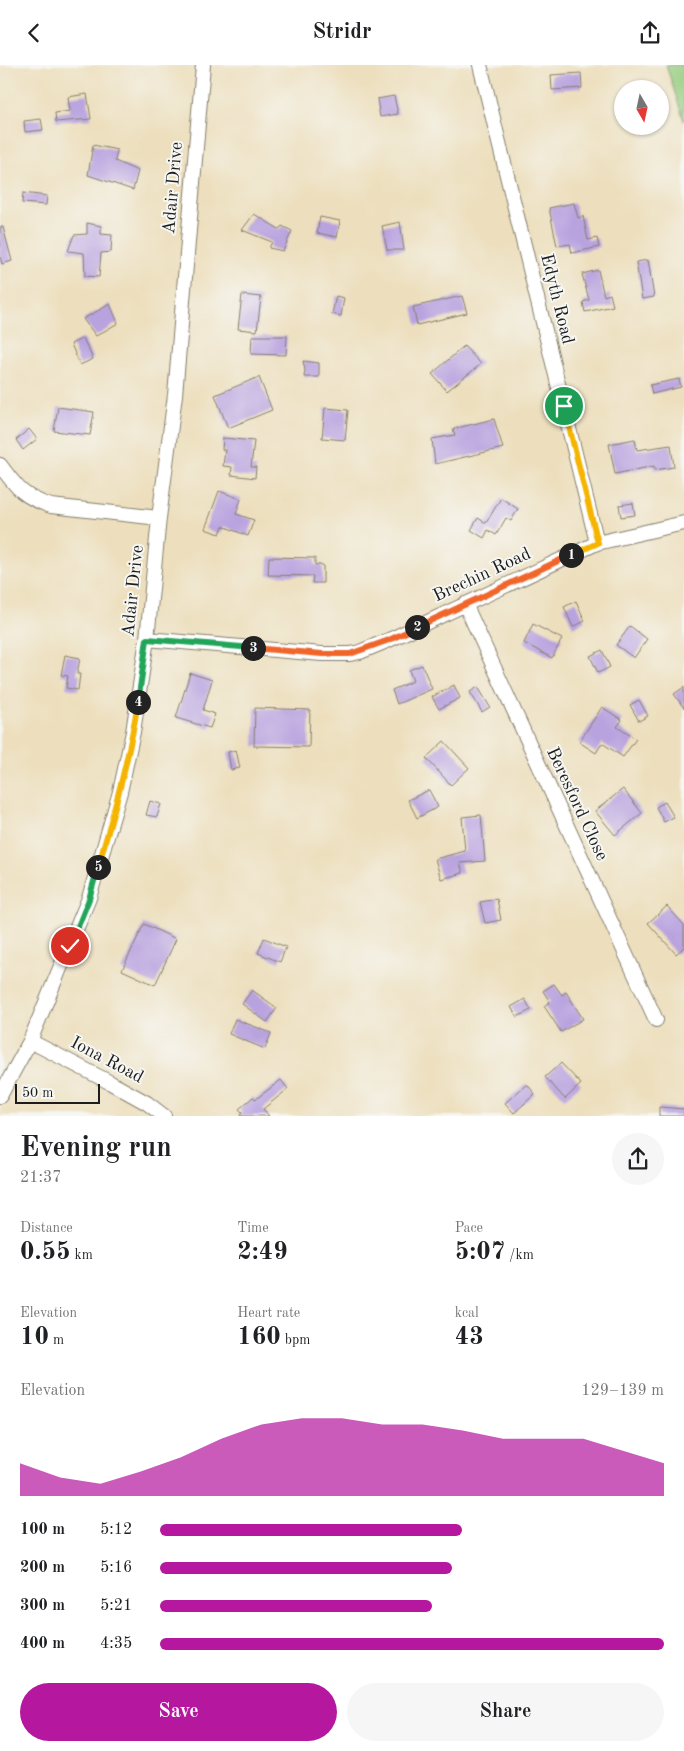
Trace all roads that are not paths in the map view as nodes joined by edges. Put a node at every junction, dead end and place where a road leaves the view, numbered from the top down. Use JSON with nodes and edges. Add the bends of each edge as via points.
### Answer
{"nodes":[{"id":1,"x":203,"y":65,"type":"edge"},
{"id":2,"x":480,"y":65,"type":"edge"},
{"id":3,"x":0,"y":465,"type":"edge"},
{"id":4,"x":160,"y":518,"type":"junction"},
{"id":5,"x":684,"y":523,"type":"edge"},
{"id":6,"x":598,"y":543,"type":"junction"},
{"id":7,"x":464,"y":604,"type":"junction"},
{"id":8,"x":147,"y":639,"type":"junction"},
{"id":9,"x":656,"y":1020,"type":"dead end"},
{"id":10,"x":30,"y":1041,"type":"junction"},
{"id":11,"x":0,"y":1096,"type":"edge"},
{"id":12,"x":164,"y":1116,"type":"edge"}],
"edges":[{"from":1,"to":4,"type":"street","name":"Adair Drive","via":[[175,395]]},
{"from":2,"to":6,"type":"street","name":"Edyth Road"},
{"from":3,"to":4,"type":"street","via":[[20,491],[51,506]]},
{"from":4,"to":8,"type":"street","name":"Adair Drive"},
{"from":5,"to":6,"type":"street","name":"Brechin Road"},
{"from":6,"to":7,"type":"street","name":"Brechin Road"},
{"from":7,"to":8,"type":"street","name":"Brechin Road","via":[[389,640],[350,654]]},
{"from":7,"to":9,"type":"street","name":"Beresford Close"},
{"from":8,"to":10,"type":"street","name":"Adair Drive","via":[[133,733],[120,792],[89,899]]},
{"from":10,"to":11,"type":"street","name":"Adair Drive"},
{"from":10,"to":12,"type":"street","name":"Iona Road","via":[[147,1103]]}]}
